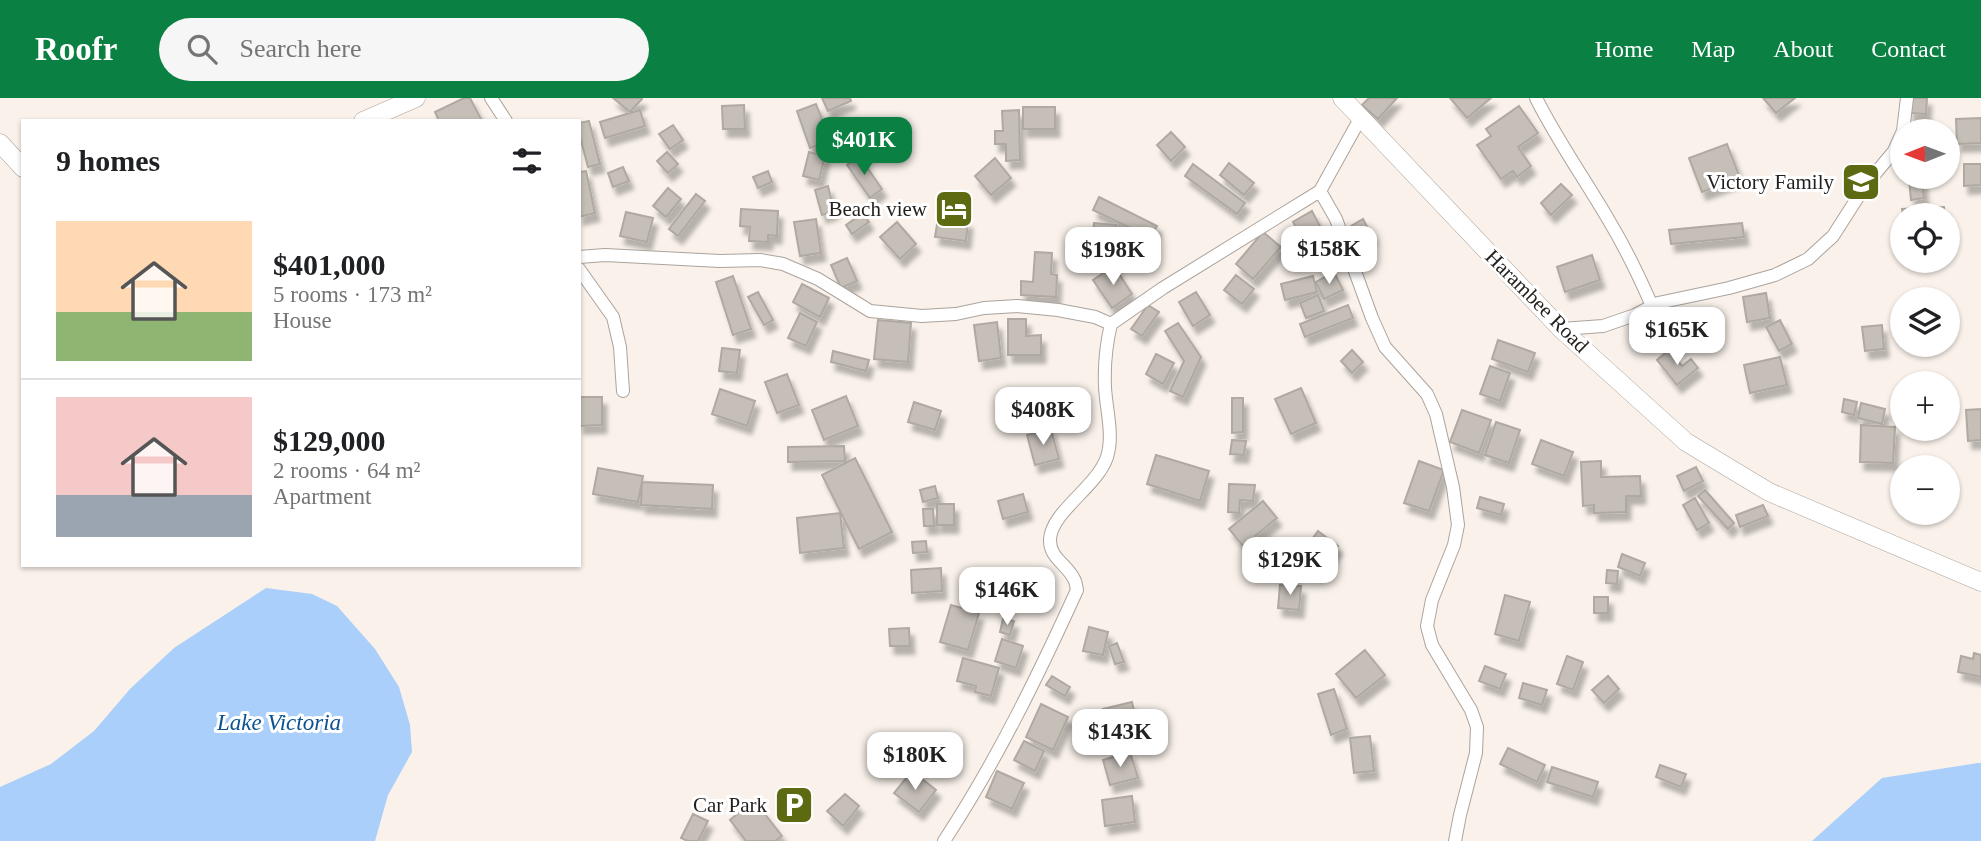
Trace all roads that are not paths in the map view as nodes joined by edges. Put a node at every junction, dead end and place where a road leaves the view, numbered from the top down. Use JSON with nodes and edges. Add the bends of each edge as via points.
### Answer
{"nodes":[{"id":1,"x":416,"y":98,"type":"edge"},
{"id":2,"x":491,"y":98,"type":"edge"},
{"id":3,"x":1342,"y":98,"type":"edge"},
{"id":4,"x":1536,"y":98,"type":"edge"},
{"id":5,"x":1907,"y":98,"type":"edge"},
{"id":6,"x":1361,"y":117,"type":"junction"},
{"id":7,"x":368,"y":119,"type":"edge"},
{"id":8,"x":505,"y":119,"type":"edge"},
{"id":9,"x":1905,"y":119,"type":"edge"},
{"id":10,"x":0,"y":145,"type":"edge"},
{"id":11,"x":1890,"y":156,"type":"edge"},
{"id":12,"x":21,"y":166,"type":"edge"},
{"id":13,"x":1320,"y":191,"type":"junction"},
{"id":14,"x":581,"y":257,"type":"edge"},
{"id":15,"x":581,"y":272,"type":"edge"},
{"id":16,"x":1652,"y":306,"type":"junction"},
{"id":17,"x":1111,"y":324,"type":"junction"},
{"id":18,"x":1561,"y":330,"type":"junction"},
{"id":19,"x":623,"y":391,"type":"dead end"},
{"id":20,"x":1981,"y":582,"type":"edge"},
{"id":21,"x":944,"y":841,"type":"edge"},
{"id":22,"x":1455,"y":841,"type":"edge"}],
"edges":[{"from":1,"to":7,"type":"main road"},
{"from":2,"to":8,"type":"street"},
{"from":3,"to":6,"type":"main road","name":"Harambee Road"},
{"from":4,"to":16,"type":"street","via":[[1633,262]]},
{"from":5,"to":9,"type":"street"},
{"from":6,"to":13,"type":"street"},
{"from":6,"to":18,"type":"main road","name":"Harambee Road"},
{"from":10,"to":12,"type":"main road"},
{"from":11,"to":16,"type":"street","via":[[1833,236],[1808,259],[1775,275]]},
{"from":13,"to":17,"type":"street"},
{"from":13,"to":22,"type":"street","via":[[1336,219],[1385,347],[1427,394],[1448,463],[1458,525],[1427,626],[1432,645],[1477,727],[1476,752]]},
{"from":14,"to":17,"type":"street","via":[[760,260],[818,279],[870,311],[933,315],[1017,306],[1095,317]]},
{"from":15,"to":19,"type":"street","via":[[613,317]]},
{"from":16,"to":18,"type":"street","via":[[1603,326]]},
{"from":17,"to":21,"type":"street","via":[[1105,346],[1110,447],[1096,477],[1053,526],[1050,541],[1053,555],[1074,579],[1077,590],[1015,718]]},
{"from":18,"to":20,"type":"main road","name":"Harambee Road","via":[[1685,442],[1769,492]]}]}
